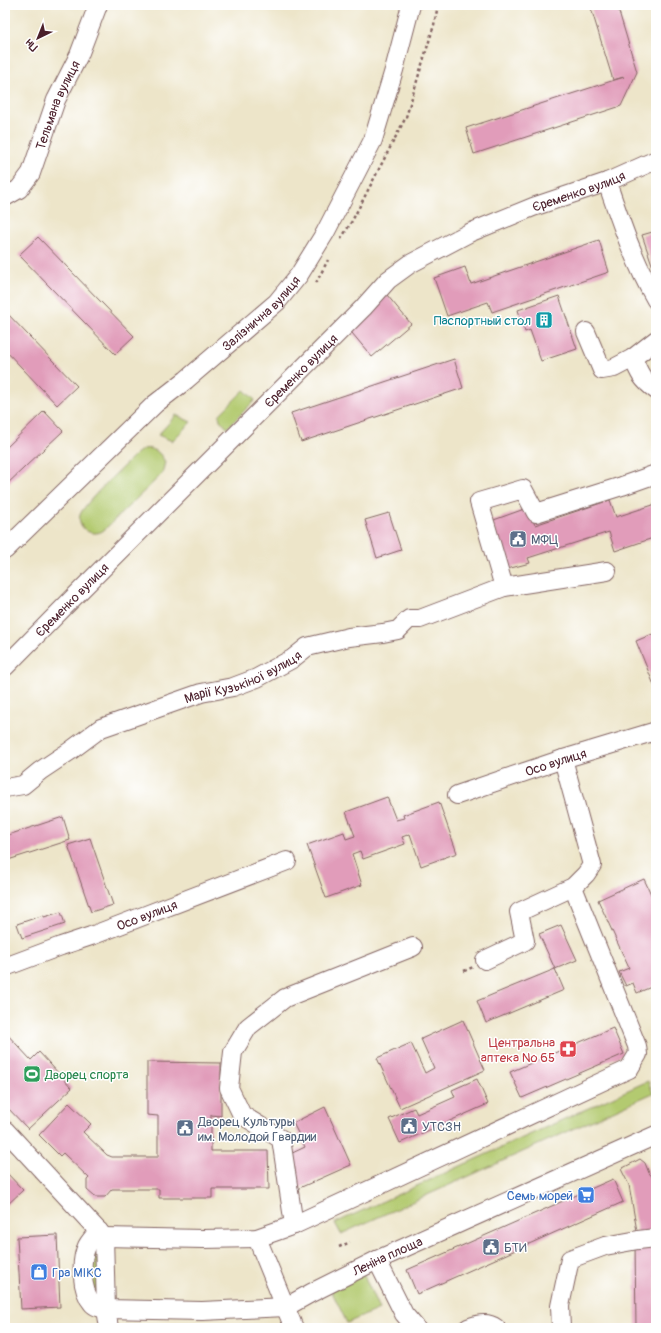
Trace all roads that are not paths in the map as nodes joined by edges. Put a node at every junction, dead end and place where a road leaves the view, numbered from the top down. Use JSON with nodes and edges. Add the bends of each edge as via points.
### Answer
{"nodes":[{"id":1,"x":98,"y":5,"type":"edge"},
{"id":2,"x":411,"y":5,"type":"edge"},
{"id":3,"x":656,"y":160,"type":"edge"},
{"id":4,"x":607,"y":182,"type":"junction"},
{"id":5,"x":5,"y":197,"type":"edge"},
{"id":6,"x":656,"y":300,"type":"edge"},
{"id":7,"x":586,"y":332,"type":"dead end"},
{"id":8,"x":656,"y":340,"type":"edge"},
{"id":9,"x":633,"y":358,"type":"junction"},
{"id":10,"x":656,"y":390,"type":"edge"},
{"id":11,"x":656,"y":474,"type":"edge"},
{"id":12,"x":5,"y":550,"type":"edge"},
{"id":13,"x":607,"y":571,"type":"dead end"},
{"id":14,"x":504,"y":587,"type":"junction"},
{"id":15,"x":5,"y":667,"type":"edge"},
{"id":16,"x":656,"y":731,"type":"edge"},
{"id":17,"x":564,"y":759,"type":"junction"},
{"id":18,"x":5,"y":788,"type":"edge"},
{"id":19,"x":457,"y":795,"type":"dead end"},
{"id":20,"x":287,"y":861,"type":"dead end"},
{"id":21,"x":573,"y":887,"type":"junction"},
{"id":22,"x":413,"y":947,"type":"dead end"},
{"id":23,"x":485,"y":960,"type":"dead end"},
{"id":24,"x":5,"y":967,"type":"edge"},
{"id":25,"x":5,"y":1130,"type":"edge"},
{"id":26,"x":656,"y":1135,"type":"edge"},
{"id":27,"x":294,"y":1225,"type":"junction"},
{"id":28,"x":102,"y":1234,"type":"junction"},
{"id":29,"x":257,"y":1238,"type":"junction"},
{"id":30,"x":656,"y":1238,"type":"edge"},
{"id":31,"x":377,"y":1260,"type":"junction"},
{"id":32,"x":286,"y":1308,"type":"junction"},
{"id":33,"x":106,"y":1309,"type":"junction"},
{"id":34,"x":109,"y":1328,"type":"edge"},
{"id":35,"x":294,"y":1328,"type":"edge"},
{"id":36,"x":416,"y":1328,"type":"edge"},
{"id":37,"x":468,"y":1328,"type":"edge"},
{"id":38,"x":496,"y":1328,"type":"edge"},
{"id":39,"x":561,"y":1328,"type":"edge"}],
"edges":[{"from":1,"to":5,"type":"street","name":"Тельмана вулиця","via":[[79,55],[56,100],[31,173],[19,189]]},
{"from":2,"to":12,"type":"street","name":"Залізнична вулиця","via":[[373,140],[299,275],[277,302],[155,404]]},
{"from":3,"to":4,"type":"street","name":"Єременко вулиця"},
{"from":4,"to":6,"type":"street","via":[[628,242],[643,278]]},
{"from":4,"to":15,"type":"street","name":"Єременко вулиця","via":[[469,234],[410,264],[388,280]]},
{"from":7,"to":9,"type":"street","via":[[602,370],[614,368]]},
{"from":8,"to":9,"type":"street"},
{"from":9,"to":10,"type":"street","via":[[639,374]]},
{"from":11,"to":14,"type":"street","via":[[536,513],[523,489],[479,502]]},
{"from":13,"to":14,"type":"street","name":"Марії Кузькіної вулиця"},
{"from":14,"to":18,"type":"street","name":"Марії Кузькіної вулиця","via":[[420,619],[409,619],[398,630],[307,647],[292,659],[257,678],[233,687],[201,693],[101,728],[23,785]]},
{"from":16,"to":17,"type":"street","name":"Осо вулиця"},
{"from":17,"to":19,"type":"street","name":"Осо вулиця"},
{"from":17,"to":21,"type":"street","via":[[592,865]]},
{"from":20,"to":24,"type":"street","name":"Осо вулиця"},
{"from":21,"to":23,"type":"street","via":[[519,912],[525,941]]},
{"from":21,"to":27,"type":"street","via":[[637,1046],[638,1054],[629,1069]]},
{"from":22,"to":27,"type":"street","via":[[285,998],[248,1027],[232,1052],[229,1088],[242,1115],[281,1139]]},
{"from":25,"to":28,"type":"street"},
{"from":26,"to":31,"type":"street","name":"Леніна площа"},
{"from":27,"to":29,"type":"street"},
{"from":28,"to":29,"type":"street","via":[[203,1239]]},
{"from":28,"to":33,"type":"street"},
{"from":29,"to":32,"type":"street"},
{"from":30,"to":39,"type":"street","via":[[605,1246],[570,1259],[560,1306]]},
{"from":31,"to":32,"type":"street","name":"Леніна площа"},
{"from":31,"to":36,"type":"street","via":[[404,1314]]},
{"from":32,"to":33,"type":"street","name":"Леніна площа","via":[[202,1311]]},
{"from":32,"to":35,"type":"street"},
{"from":33,"to":34,"type":"street"},
{"from":37,"to":38,"type":"street","via":[[482,1324]]}]}
